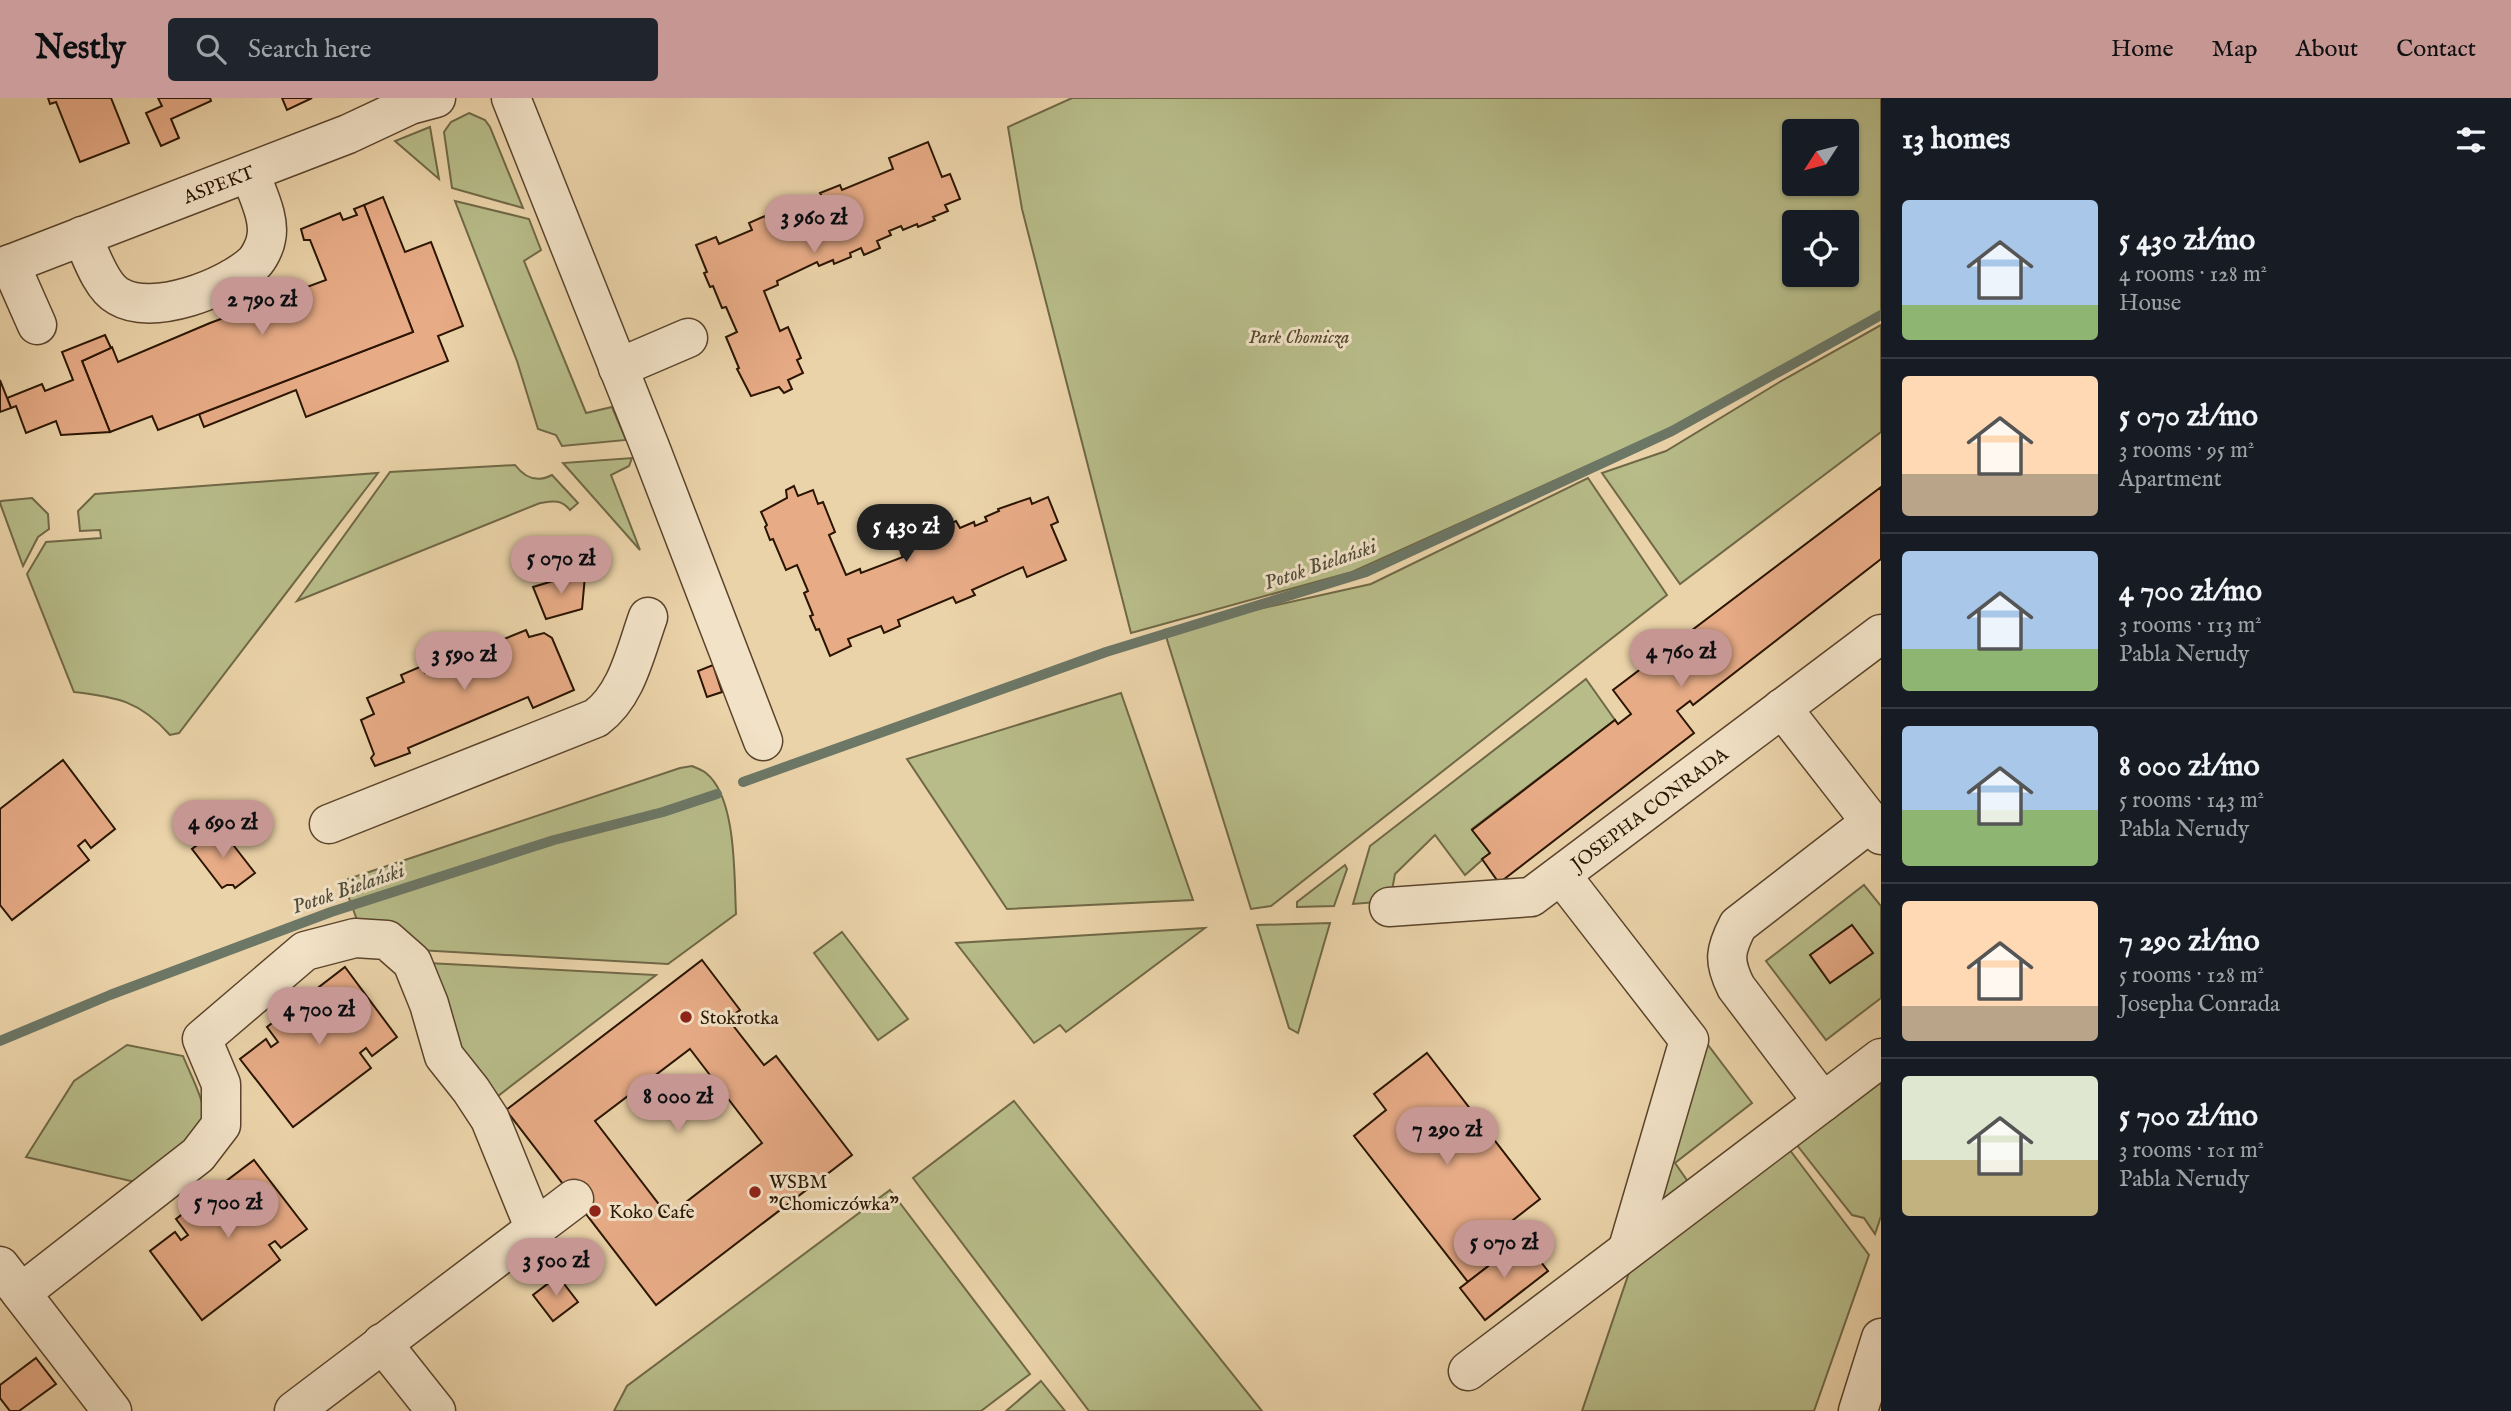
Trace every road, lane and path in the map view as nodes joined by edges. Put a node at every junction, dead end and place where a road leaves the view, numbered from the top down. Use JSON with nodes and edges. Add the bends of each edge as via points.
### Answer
{"nodes":[{"id":1,"x":511,"y":98,"type":"edge"},
{"id":2,"x":418,"y":100,"type":"edge"},
{"id":3,"x":250,"y":172,"type":"junction"},
{"id":4,"x":82,"y":236,"type":"junction"},
{"id":5,"x":5,"y":266,"type":"edge"},
{"id":6,"x":37,"y":326,"type":"dead end"},
{"id":7,"x":688,"y":338,"type":"dead end"},
{"id":8,"x":618,"y":368,"type":"junction"},
{"id":9,"x":648,"y":617,"type":"dead end"},
{"id":10,"x":1881,"y":634,"type":"edge"},
{"id":11,"x":1782,"y":708,"type":"junction"},
{"id":12,"x":763,"y":741,"type":"dead end"},
{"id":13,"x":329,"y":824,"type":"dead end"},
{"id":14,"x":1876,"y":829,"type":"edge"},
{"id":15,"x":1561,"y":874,"type":"junction"},
{"id":16,"x":1389,"y":907,"type":"dead end"},
{"id":17,"x":1881,"y":1058,"type":"edge"},
{"id":18,"x":1823,"y":1102,"type":"junction"},
{"id":19,"x":574,"y":1199,"type":"dead end"},
{"id":20,"x":534,"y":1227,"type":"junction"},
{"id":21,"x":1628,"y":1248,"type":"junction"},
{"id":22,"x":10,"y":1280,"type":"edge"},
{"id":23,"x":1881,"y":1338,"type":"edge"},
{"id":24,"x":382,"y":1343,"type":"junction"},
{"id":25,"x":1468,"y":1371,"type":"dead end"},
{"id":26,"x":112,"y":1411,"type":"edge"},
{"id":27,"x":293,"y":1411,"type":"edge"},
{"id":28,"x":436,"y":1411,"type":"edge"},
{"id":29,"x":1858,"y":1411,"type":"edge"}],
"edges":[{"from":1,"to":8,"type":"street"},
{"from":2,"to":3,"type":"street","name":"ASPEKT","via":[[348,134]]},
{"from":3,"to":4,"type":"street","name":"ASPEKT"},
{"from":3,"to":4,"type":"street","via":[[267,222],[266,239],[256,261],[230,279],[175,301],[144,303],[118,296],[96,268]]},
{"from":4,"to":5,"type":"street","name":"ASPEKT"},
{"from":5,"to":6,"type":"street"},
{"from":7,"to":8,"type":"street"},
{"from":8,"to":12,"type":"street"},
{"from":9,"to":13,"type":"street","via":[[620,693],[596,718]]},
{"from":10,"to":11,"type":"street","name":"JOSEPHA CONRADA"},
{"from":11,"to":14,"type":"street"},
{"from":11,"to":15,"type":"street","name":"JOSEPHA CONRADA"},
{"from":14,"to":18,"type":"street","via":[[1738,925],[1726,958],[1736,987]]},
{"from":15,"to":16,"type":"street","name":"JOSEPHA CONRADA","via":[[1531,897]]},
{"from":15,"to":21,"type":"street","via":[[1689,1040]]},
{"from":17,"to":18,"type":"street"},
{"from":18,"to":21,"type":"street"},
{"from":19,"to":20,"type":"street"},
{"from":20,"to":22,"type":"street","via":[[490,1119],[444,1056],[412,962],[387,940],[355,938],[305,951],[202,1039],[221,1084],[220,1125],[198,1155]]},
{"from":20,"to":24,"type":"street"},
{"from":21,"to":25,"type":"street"},
{"from":22,"to":26,"type":"street"},
{"from":23,"to":29,"type":"street"},
{"from":24,"to":27,"type":"street"},
{"from":24,"to":28,"type":"street"}]}
